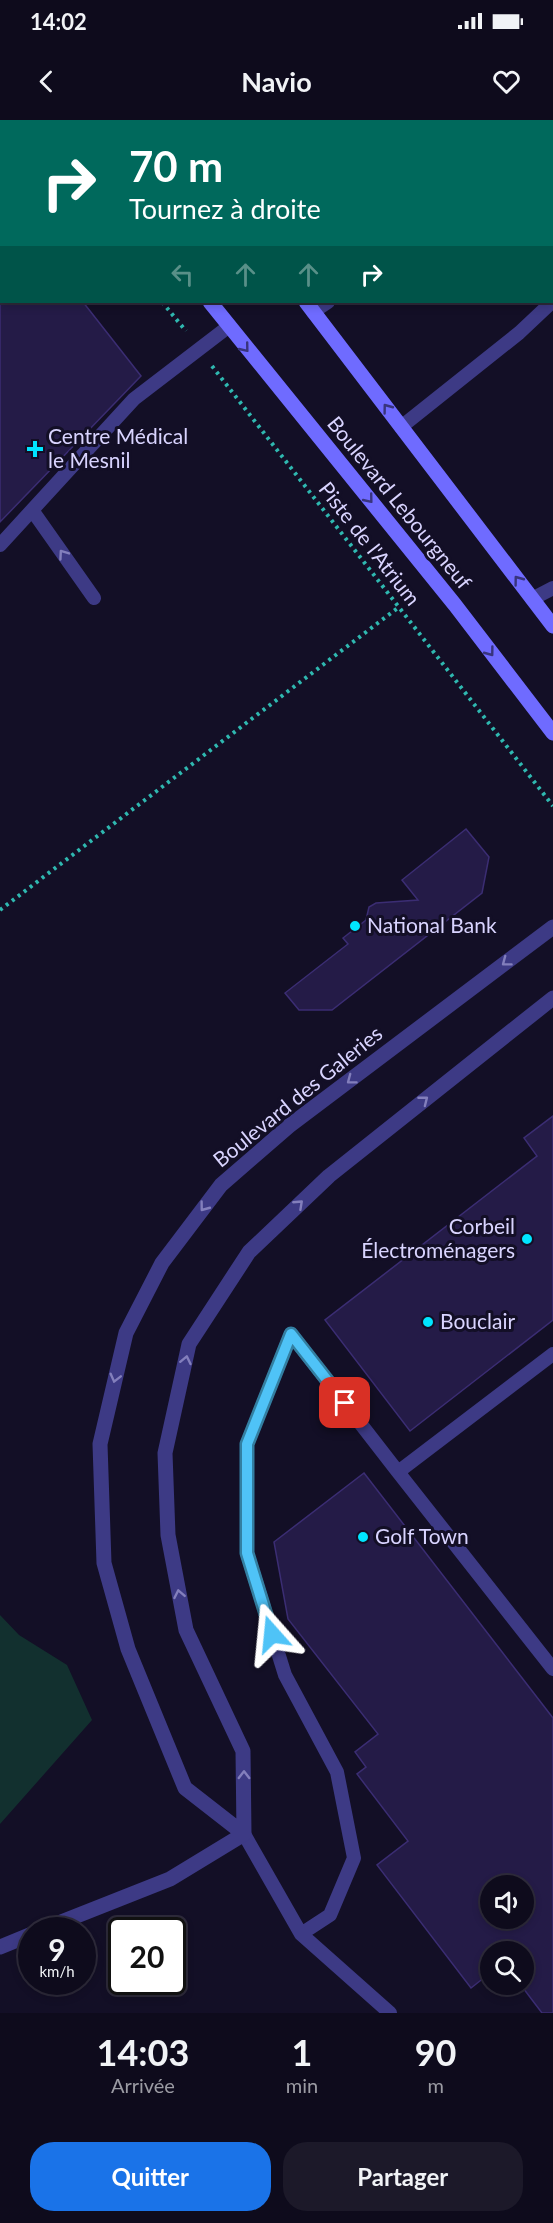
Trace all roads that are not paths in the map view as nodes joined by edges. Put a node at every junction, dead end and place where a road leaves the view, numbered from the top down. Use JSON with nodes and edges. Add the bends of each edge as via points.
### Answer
{"nodes":[{"id":1,"x":211,"y":303,"type":"edge"},
{"id":2,"x":551,"y":303,"type":"edge"},
{"id":3,"x":310,"y":307,"type":"edge"},
{"id":4,"x":228,"y":327,"type":"junction"},
{"id":5,"x":401,"y":427,"type":"junction"},
{"id":6,"x":32,"y":510,"type":"junction"},
{"id":7,"x":0,"y":545,"type":"edge"},
{"id":8,"x":553,"y":588,"type":"edge"},
{"id":9,"x":94,"y":598,"type":"dead end"},
{"id":10,"x":532,"y":599,"type":"junction"},
{"id":11,"x":553,"y":626,"type":"edge"},
{"id":12,"x":553,"y":734,"type":"edge"},
{"id":13,"x":553,"y":927,"type":"edge"},
{"id":14,"x":553,"y":998,"type":"edge"},
{"id":15,"x":553,"y":1354,"type":"edge"},
{"id":16,"x":398,"y":1472,"type":"junction"},
{"id":17,"x":553,"y":1669,"type":"edge"},
{"id":18,"x":244,"y":1834,"type":"junction"},
{"id":19,"x":75,"y":1917,"type":"edge"},
{"id":20,"x":301,"y":1934,"type":"junction"},
{"id":21,"x":18,"y":1940,"type":"edge"},
{"id":22,"x":0,"y":1947,"type":"edge"},
{"id":23,"x":390,"y":2013,"type":"edge"}],
"edges":[{"from":1,"to":4,"type":"main road","name":"Boulevard Lebourgneuf"},
{"from":2,"to":5,"type":"lane"},
{"from":5,"to":3,"type":"main road","one_way":true},
{"from":4,"to":6,"type":"lane","via":[[134,399]]},
{"from":4,"to":12,"type":"main road","name":"Boulevard Lebourgneuf","one_way":true,"via":[[455,605]]},
{"from":10,"to":5,"type":"main road","one_way":true},
{"from":6,"to":7,"type":"lane"},
{"from":9,"to":6,"type":"lane","one_way":true},
{"from":8,"to":10,"type":"lane"},
{"from":10,"to":11,"type":"main road"},
{"from":13,"to":18,"type":"street","name":"Boulevard des Galeries","one_way":true,"via":[[290,1126],[221,1185],[162,1263],[126,1333],[100,1444],[104,1563],[128,1649],[185,1788]]},
{"from":18,"to":14,"type":"street","one_way":true,"via":[[243,1751],[186,1630],[168,1535],[165,1454],[189,1344],[249,1252],[329,1176]]},
{"from":15,"to":16,"type":"lane"},
{"from":16,"to":17,"type":"lane"},
{"from":16,"to":20,"type":"lane","via":[[291,1334],[247,1444],[247,1553],[285,1675],[337,1772],[354,1858],[330,1915]]},
{"from":18,"to":19,"type":"street","via":[[170,1879]]},
{"from":18,"to":20,"type":"lane"},
{"from":20,"to":23,"type":"lane"},
{"from":21,"to":22,"type":"street"}]}
